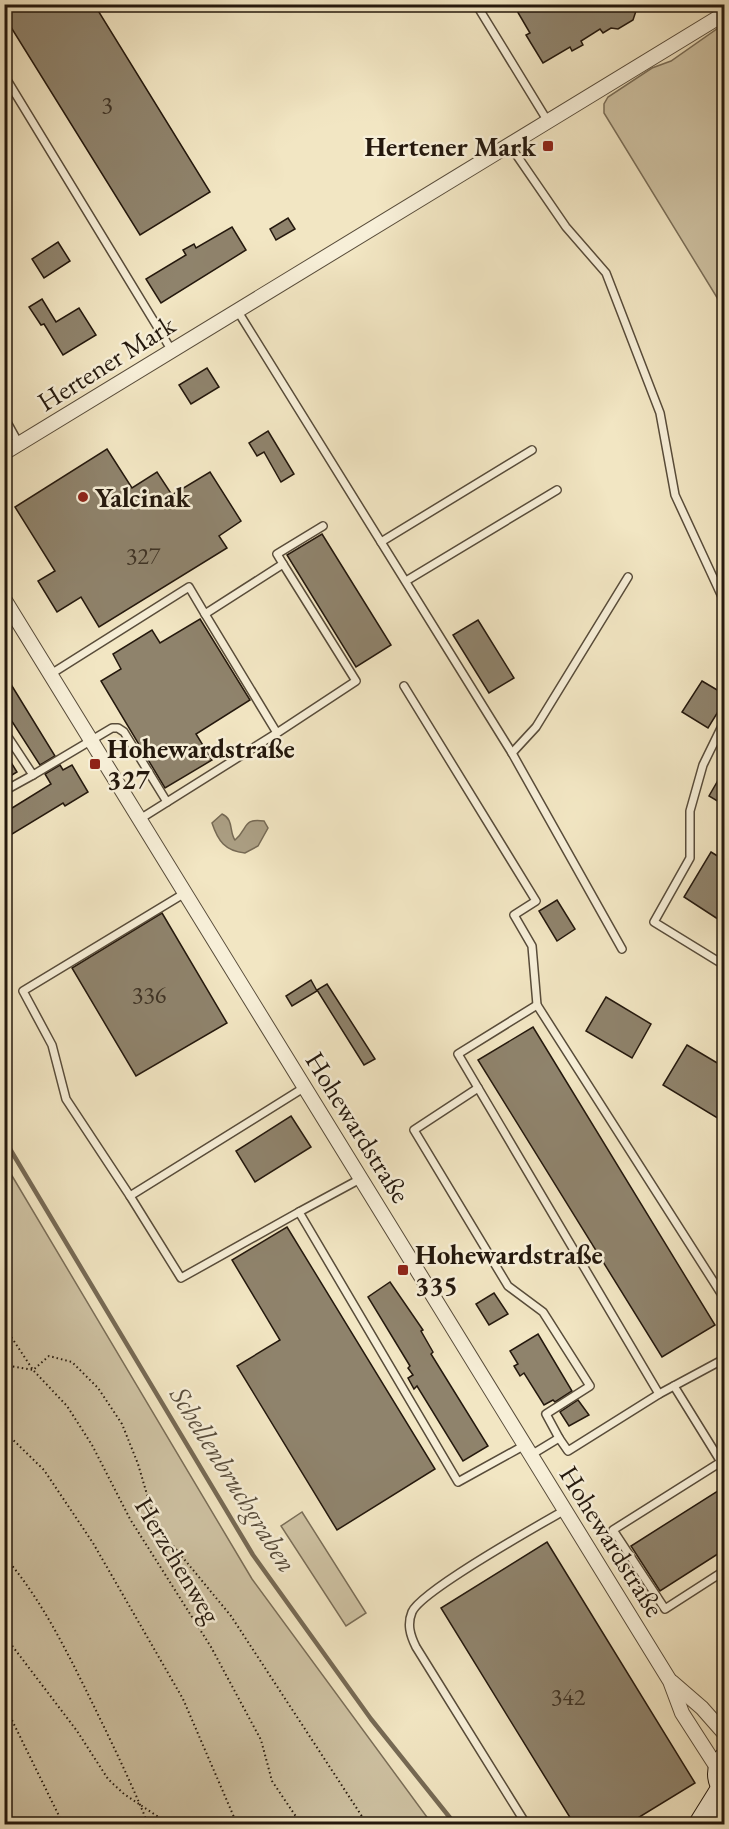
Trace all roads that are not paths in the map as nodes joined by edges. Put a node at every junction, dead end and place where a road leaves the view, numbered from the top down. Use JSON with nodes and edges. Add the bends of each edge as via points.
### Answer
{"nodes":[{"id":1,"x":476,"y":4,"type":"edge"},
{"id":2,"x":724,"y":14,"type":"edge"},
{"id":3,"x":4,"y":75,"type":"edge"},
{"id":4,"x":547,"y":120,"type":"junction"},
{"id":5,"x":508,"y":144,"type":"junction"},
{"id":6,"x":237,"y":310,"type":"junction"},
{"id":7,"x":172,"y":351,"type":"junction"},
{"id":8,"x":4,"y":417,"type":"edge"},
{"id":9,"x":19,"y":444,"type":"junction"},
{"id":10,"x":532,"y":450,"type":"dead end"},
{"id":11,"x":4,"y":453,"type":"edge"},
{"id":12,"x":556,"y":490,"type":"dead end"},
{"id":13,"x":323,"y":526,"type":"dead end"},
{"id":14,"x":381,"y":542,"type":"junction"},
{"id":15,"x":283,"y":564,"type":"junction"},
{"id":16,"x":628,"y":578,"type":"dead end"},
{"id":17,"x":406,"y":582,"type":"junction"},
{"id":18,"x":724,"y":601,"type":"edge"},
{"id":19,"x":6,"y":602,"type":"edge"},
{"id":20,"x":205,"y":614,"type":"junction"},
{"id":21,"x":51,"y":674,"type":"junction"},
{"id":22,"x":404,"y":686,"type":"dead end"},
{"id":23,"x":724,"y":722,"type":"edge"},
{"id":24,"x":4,"y":731,"type":"edge"},
{"id":25,"x":277,"y":733,"type":"junction"},
{"id":26,"x":92,"y":741,"type":"junction"},
{"id":27,"x":512,"y":753,"type":"junction"},
{"id":28,"x":33,"y":775,"type":"junction"},
{"id":29,"x":4,"y":791,"type":"edge"},
{"id":30,"x":167,"y":802,"type":"junction"},
{"id":31,"x":140,"y":819,"type":"junction"},
{"id":32,"x":185,"y":893,"type":"junction"},
{"id":33,"x":622,"y":949,"type":"dead end"},
{"id":34,"x":724,"y":965,"type":"edge"},
{"id":35,"x":537,"y":1005,"type":"junction"},
{"id":36,"x":305,"y":1087,"type":"junction"},
{"id":37,"x":478,"y":1088,"type":"junction"},
{"id":38,"x":362,"y":1178,"type":"junction"},
{"id":39,"x":130,"y":1196,"type":"junction"},
{"id":40,"x":299,"y":1212,"type":"junction"},
{"id":41,"x":724,"y":1298,"type":"edge"},
{"id":42,"x":724,"y":1359,"type":"edge"},
{"id":43,"x":674,"y":1386,"type":"junction"},
{"id":44,"x":659,"y":1394,"type":"junction"},
{"id":45,"x":559,"y":1438,"type":"junction"},
{"id":46,"x":528,"y":1450,"type":"junction"},
{"id":47,"x":723,"y":1461,"type":"edge"},
{"id":48,"x":565,"y":1510,"type":"junction"},
{"id":49,"x":724,"y":1571,"type":"edge"},
{"id":50,"x":670,"y":1681,"type":"junction"},
{"id":51,"x":724,"y":1733,"type":"edge"},
{"id":52,"x":722,"y":1776,"type":"edge"},
{"id":53,"x":724,"y":1812,"type":"edge"},
{"id":54,"x":526,"y":1824,"type":"edge"},
{"id":55,"x":699,"y":1824,"type":"edge"},
{"id":56,"x":717,"y":1824,"type":"edge"}],
"edges":[{"from":1,"to":4,"type":"lane"},
{"from":2,"to":4,"type":"street","name":"Hertener Mark"},
{"from":3,"to":7,"type":"lane"},
{"from":4,"to":5,"type":"street","name":"Hertener Mark"},
{"from":5,"to":6,"type":"street","name":"Hertener Mark"},
{"from":5,"to":18,"type":"lane","via":[[566,227],[606,273],[660,413],[675,495]]},
{"from":6,"to":7,"type":"street","name":"Hertener Mark"},
{"from":6,"to":14,"type":"lane"},
{"from":7,"to":9,"type":"street","name":"Hertener Mark"},
{"from":8,"to":9,"type":"lane"},
{"from":9,"to":11,"type":"street","name":"Hertener Mark"},
{"from":10,"to":14,"type":"lane"},
{"from":12,"to":17,"type":"lane"},
{"from":13,"to":15,"type":"lane","via":[[277,554]]},
{"from":14,"to":17,"type":"lane"},
{"from":15,"to":20,"type":"lane"},
{"from":15,"to":25,"type":"lane","via":[[356,681]]},
{"from":16,"to":27,"type":"lane","via":[[536,727]]},
{"from":17,"to":27,"type":"lane"},
{"from":19,"to":21,"type":"street","name":"Hohewardstraße"},
{"from":20,"to":21,"type":"lane","via":[[189,586]]},
{"from":20,"to":25,"type":"lane"},
{"from":21,"to":26,"type":"street","name":"Hohewardstraße"},
{"from":22,"to":35,"type":"lane","via":[[536,901],[514,915],[532,946]]},
{"from":23,"to":34,"type":"lane","via":[[703,765],[690,811],[690,858],[654,922]]},
{"from":24,"to":28,"type":"lane"},
{"from":25,"to":30,"type":"lane"},
{"from":26,"to":28,"type":"lane"},
{"from":26,"to":30,"type":"lane","via":[[112,728],[124,732]]},
{"from":26,"to":31,"type":"street","name":"Hohewardstraße"},
{"from":27,"to":33,"type":"lane"},
{"from":28,"to":29,"type":"lane"},
{"from":30,"to":31,"type":"lane"},
{"from":31,"to":32,"type":"street","name":"Hohewardstraße"},
{"from":32,"to":36,"type":"street","name":"Hohewardstraße"},
{"from":32,"to":39,"type":"lane","via":[[23,992],[52,1046],[66,1099]]},
{"from":35,"to":37,"type":"lane","via":[[458,1054]]},
{"from":35,"to":41,"type":"lane"},
{"from":36,"to":38,"type":"street","name":"Hohewardstraße"},
{"from":36,"to":39,"type":"lane"},
{"from":37,"to":44,"type":"lane"},
{"from":37,"to":45,"type":"lane","via":[[414,1130],[508,1286],[543,1312],[590,1386],[546,1414]]},
{"from":38,"to":40,"type":"lane"},
{"from":38,"to":46,"type":"street","name":"Hohewardstraße"},
{"from":39,"to":40,"type":"lane","via":[[181,1278]]},
{"from":40,"to":46,"type":"lane","via":[[458,1482]]},
{"from":42,"to":43,"type":"lane"},
{"from":43,"to":44,"type":"lane"},
{"from":43,"to":47,"type":"lane"},
{"from":44,"to":45,"type":"lane","via":[[568,1451]]},
{"from":45,"to":46,"type":"lane"},
{"from":46,"to":48,"type":"street","name":"Hohewardstraße"},
{"from":47,"to":49,"type":"lane","via":[[613,1530],[665,1608]]},
{"from":48,"to":50,"type":"street","name":"Hohewardstraße"},
{"from":48,"to":54,"type":"lane","via":[[419,1602],[409,1626],[416,1647]]},
{"from":50,"to":51,"type":"street","name":"Hohewardstraße"},
{"from":50,"to":52,"type":"street","name":"Hohewardstraße","via":[[682,1713]]},
{"from":52,"to":55,"type":"main road"},
{"from":53,"to":56,"type":"main road"}]}
